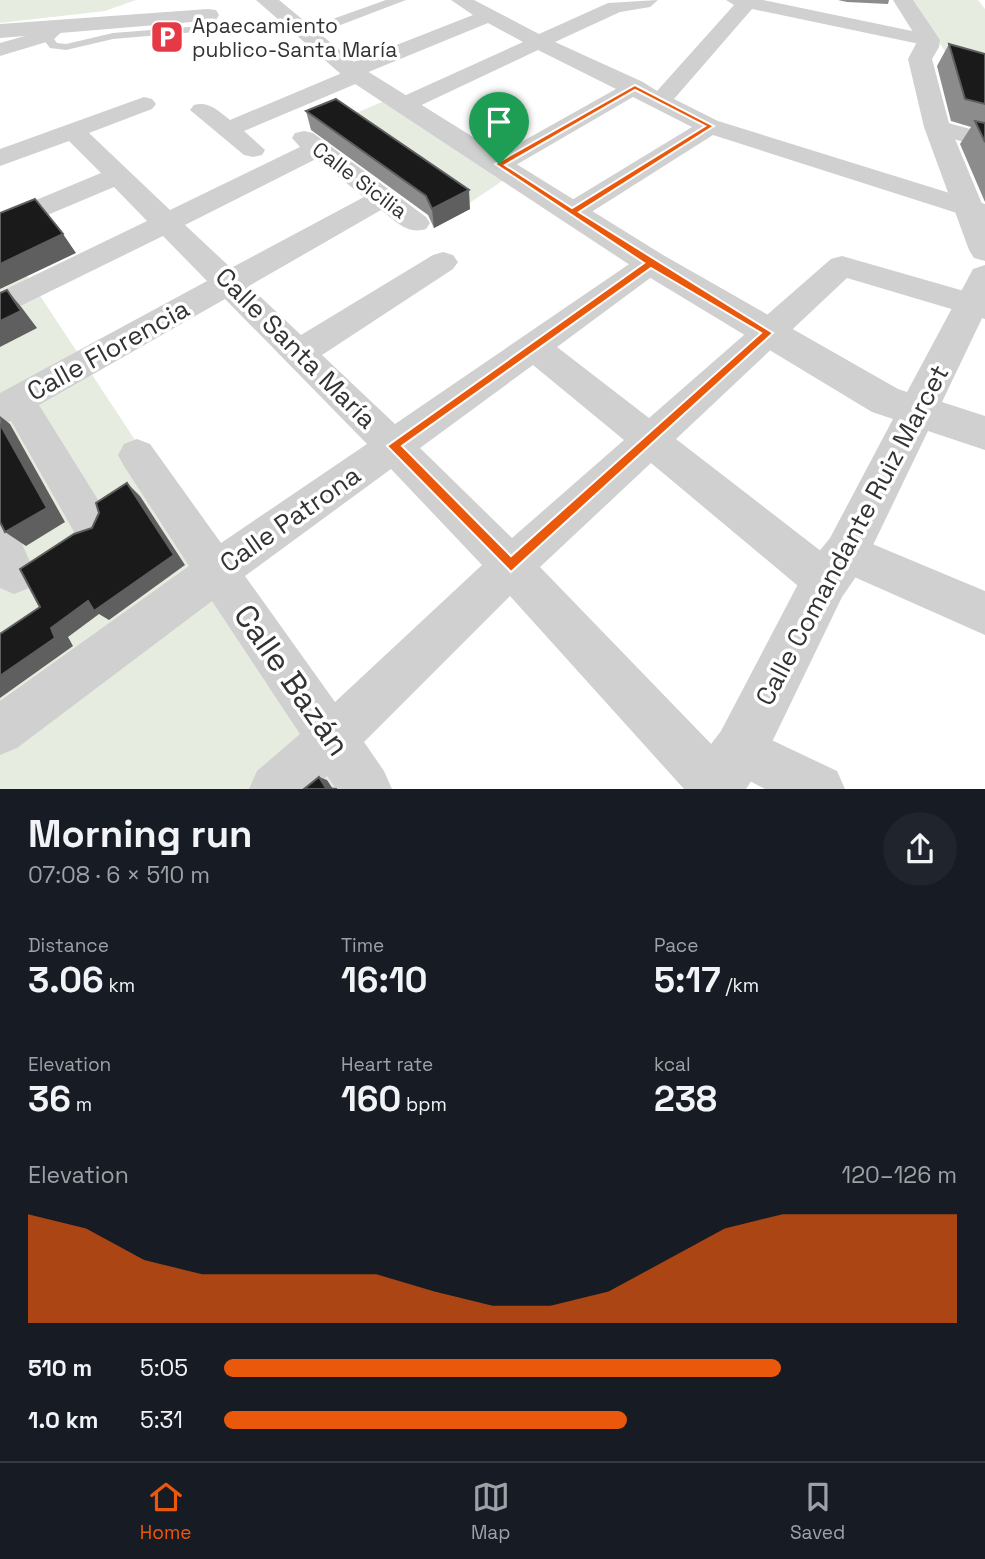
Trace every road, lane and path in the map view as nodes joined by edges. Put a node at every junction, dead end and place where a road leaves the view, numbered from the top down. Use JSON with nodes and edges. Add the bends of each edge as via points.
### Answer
{"nodes":[{"id":1,"x":399,"y":0,"type":"edge"},
{"id":2,"x":460,"y":0,"type":"edge"},
{"id":3,"x":649,"y":0,"type":"edge"},
{"id":4,"x":904,"y":0,"type":"edge"},
{"id":5,"x":175,"y":1,"type":"edge"},
{"id":6,"x":741,"y":1,"type":"edge"},
{"id":7,"x":263,"y":11,"type":"edge"},
{"id":8,"x":208,"y":15,"type":"junction"},
{"id":9,"x":490,"y":15,"type":"junction"},
{"id":10,"x":98,"y":23,"type":"junction"},
{"id":11,"x":0,"y":31,"type":"edge"},
{"id":12,"x":52,"y":31,"type":"junction"},
{"id":13,"x":540,"y":43,"type":"junction"},
{"id":14,"x":935,"y":49,"type":"junction"},
{"id":15,"x":0,"y":50,"type":"edge"},
{"id":16,"x":354,"y":73,"type":"junction"},
{"id":17,"x":635,"y":87,"type":"junction"},
{"id":18,"x":661,"y":100,"type":"junction"},
{"id":19,"x":144,"y":104,"type":"dead end"},
{"id":20,"x":404,"y":105,"type":"junction"},
{"id":21,"x":202,"y":110,"type":"dead end"},
{"id":22,"x":710,"y":126,"type":"junction"},
{"id":23,"x":937,"y":127,"type":"junction"},
{"id":24,"x":227,"y":130,"type":"junction"},
{"id":25,"x":73,"y":131,"type":"junction"},
{"id":26,"x":985,"y":141,"type":"edge"},
{"id":27,"x":253,"y":150,"type":"dead end"},
{"id":28,"x":0,"y":158,"type":"edge"},
{"id":29,"x":499,"y":164,"type":"junction"},
{"id":30,"x":120,"y":175,"type":"junction"},
{"id":31,"x":383,"y":198,"type":"junction"},
{"id":32,"x":976,"y":211,"type":"edge"},
{"id":33,"x":572,"y":212,"type":"junction"},
{"id":34,"x":169,"y":222,"type":"junction"},
{"id":35,"x":416,"y":223,"type":"dead end"},
{"id":36,"x":0,"y":226,"type":"edge"},
{"id":37,"x":985,"y":250,"type":"edge"},
{"id":38,"x":443,"y":262,"type":"dead end"},
{"id":39,"x":651,"y":263,"type":"junction"},
{"id":40,"x":230,"y":283,"type":"junction"},
{"id":41,"x":981,"y":297,"type":"edge"},
{"id":42,"x":0,"y":305,"type":"edge"},
{"id":43,"x":768,"y":333,"type":"junction"},
{"id":44,"x":533,"y":346,"type":"junction"},
{"id":45,"x":300,"y":352,"type":"junction"},
{"id":46,"x":9,"y":405,"type":"edge"},
{"id":47,"x":917,"y":412,"type":"junction"},
{"id":48,"x":985,"y":433,"type":"edge"},
{"id":49,"x":651,"y":441,"type":"junction"},
{"id":50,"x":393,"y":446,"type":"junction"},
{"id":51,"x":137,"y":455,"type":"dead end"},
{"id":52,"x":80,"y":531,"type":"edge"},
{"id":53,"x":511,"y":566,"type":"junction"},
{"id":54,"x":835,"y":567,"type":"junction"},
{"id":55,"x":216,"y":571,"type":"junction"},
{"id":56,"x":985,"y":613,"type":"edge"},
{"id":57,"x":0,"y":731,"type":"edge"},
{"id":58,"x":333,"y":738,"type":"junction"},
{"id":59,"x":722,"y":775,"type":"edge"},
{"id":60,"x":275,"y":789,"type":"edge"},
{"id":61,"x":366,"y":789,"type":"edge"},
{"id":62,"x":819,"y":789,"type":"edge"}],
"edges":[{"from":1,"to":7,"type":"street"},
{"from":2,"to":9,"type":"street"},
{"from":3,"to":13,"type":"street","via":[[615,6]]},
{"from":4,"to":14,"type":"street"},
{"from":5,"to":8,"type":"street","via":[[185,12]]},
{"from":5,"to":10,"type":"street","via":[[154,13]]},
{"from":6,"to":14,"type":"street"},
{"from":6,"to":18,"type":"street"},
{"from":7,"to":8,"type":"street"},
{"from":7,"to":12,"type":"lane","via":[[66,47],[54,46]]},
{"from":7,"to":16,"type":"street"},
{"from":8,"to":10,"type":"street"},
{"from":9,"to":13,"type":"street"},
{"from":9,"to":16,"type":"street"},
{"from":10,"to":12,"type":"street"},
{"from":11,"to":12,"type":"street"},
{"from":12,"to":15,"type":"street"},
{"from":13,"to":17,"type":"street"},
{"from":13,"to":20,"type":"street"},
{"from":14,"to":23,"type":"street","via":[[922,52],[920,59]]},
{"from":16,"to":20,"type":"street"},
{"from":16,"to":24,"type":"street"},
{"from":17,"to":18,"type":"street"},
{"from":17,"to":29,"type":"street"},
{"from":18,"to":22,"type":"street"},
{"from":19,"to":25,"type":"street"},
{"from":20,"to":29,"type":"street"},
{"from":21,"to":24,"type":"street"},
{"from":22,"to":32,"type":"street"},
{"from":22,"to":33,"type":"street"},
{"from":23,"to":26,"type":"street"},
{"from":23,"to":32,"type":"street"},
{"from":24,"to":27,"type":"street"},
{"from":25,"to":28,"type":"street"},
{"from":25,"to":30,"type":"street","name":"Calle Santa María"},
{"from":29,"to":33,"type":"street"},
{"from":30,"to":34,"type":"street","name":"Calle Santa María"},
{"from":30,"to":36,"type":"street"},
{"from":31,"to":34,"type":"street","name":"Calle Sicilia","via":[[310,143]]},
{"from":31,"to":35,"type":"street","name":"Calle Sicilia"},
{"from":31,"to":40,"type":"street","name":"Calle Florencia"},
{"from":32,"to":37,"type":"street"},
{"from":33,"to":39,"type":"street"},
{"from":34,"to":40,"type":"street","name":"Calle Santa María"},
{"from":34,"to":42,"type":"street"},
{"from":38,"to":45,"type":"street"},
{"from":39,"to":43,"type":"street"},
{"from":39,"to":44,"type":"street","name":"Calle Patrona"},
{"from":40,"to":45,"type":"street","name":"Calle Santa María"},
{"from":40,"to":46,"type":"street","name":"Calle Florencia"},
{"from":41,"to":43,"type":"street","via":[[842,266]]},
{"from":41,"to":47,"type":"street","name":"Calle Comandante Ruiz Marcet"},
{"from":43,"to":47,"type":"street","via":[[887,401]]},
{"from":43,"to":49,"type":"street"},
{"from":44,"to":49,"type":"street"},
{"from":44,"to":50,"type":"street","name":"Calle Patrona"},
{"from":45,"to":50,"type":"street","name":"Calle Santa María"},
{"from":46,"to":52,"type":"street"},
{"from":47,"to":48,"type":"street"},
{"from":47,"to":54,"type":"street","name":"Calle Comandante Ruiz Marcet"},
{"from":49,"to":53,"type":"street"},
{"from":49,"to":54,"type":"street"},
{"from":50,"to":53,"type":"street","name":"Calle Santa María"},
{"from":50,"to":55,"type":"street","name":"Calle Patrona"},
{"from":51,"to":55,"type":"street","name":"Calle Bazán"},
{"from":53,"to":58,"type":"street"},
{"from":53,"to":59,"type":"street","name":"Calle Santa María"},
{"from":54,"to":56,"type":"street"},
{"from":54,"to":59,"type":"street","name":"Calle Comandante Ruiz Marcet"},
{"from":55,"to":57,"type":"street","name":"Calle Patrona"},
{"from":55,"to":58,"type":"street","name":"Calle Bazán"},
{"from":58,"to":60,"type":"street"},
{"from":58,"to":61,"type":"street","name":"Calle Bazán"},
{"from":59,"to":62,"type":"street"}]}
